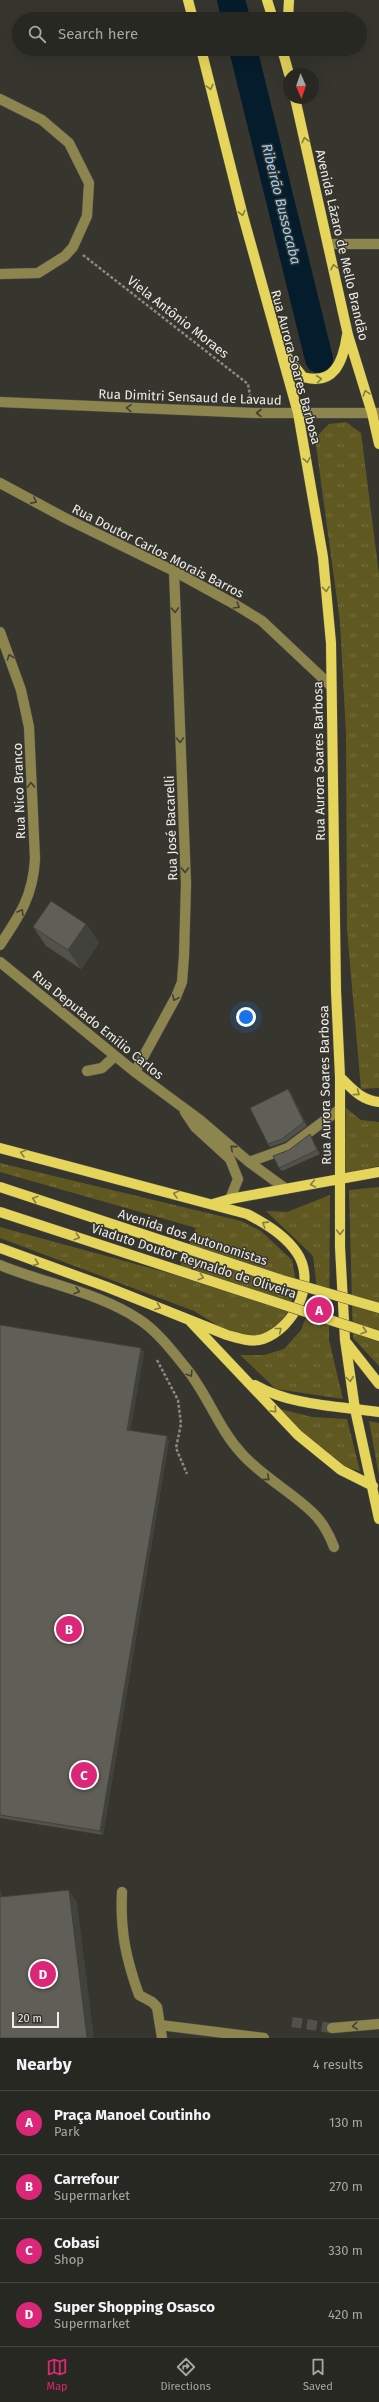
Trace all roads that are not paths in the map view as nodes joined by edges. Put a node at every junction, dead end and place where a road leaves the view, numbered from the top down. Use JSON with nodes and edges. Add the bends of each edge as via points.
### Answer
{"nodes":[{"id":1,"x":188,"y":0,"type":"edge"},
{"id":2,"x":267,"y":0,"type":"edge"},
{"id":3,"x":289,"y":0,"type":"edge"},
{"id":4,"x":191,"y":12,"type":"edge"},
{"id":5,"x":271,"y":12,"type":"edge"},
{"id":6,"x":288,"y":12,"type":"edge"},
{"id":7,"x":203,"y":56,"type":"edge"},
{"id":8,"x":284,"y":56,"type":"edge"},
{"id":9,"x":287,"y":68,"type":"edge"},
{"id":10,"x":0,"y":99,"type":"edge"},
{"id":11,"x":296,"y":104,"type":"edge"},
{"id":12,"x":329,"y":244,"type":"junction"},
{"id":13,"x":379,"y":244,"type":"edge"},
{"id":14,"x":0,"y":274,"type":"edge"},
{"id":15,"x":348,"y":335,"type":"junction"},
{"id":16,"x":281,"y":348,"type":"junction"},
{"id":17,"x":0,"y":402,"type":"edge"},
{"id":18,"x":298,"y":413,"type":"junction"},
{"id":19,"x":376,"y":413,"type":"edge"},
{"id":20,"x":379,"y":444,"type":"edge"},
{"id":21,"x":0,"y":482,"type":"edge"},
{"id":22,"x":174,"y":571,"type":"junction"},
{"id":23,"x":0,"y":632,"type":"edge"},
{"id":24,"x":331,"y":686,"type":"junction"},
{"id":25,"x":0,"y":945,"type":"edge"},
{"id":26,"x":0,"y":962,"type":"edge"},
{"id":27,"x":115,"y":1056,"type":"junction"},
{"id":28,"x":88,"y":1071,"type":"dead end"},
{"id":29,"x":135,"y":1072,"type":"junction"},
{"id":30,"x":340,"y":1077,"type":"junction"},
{"id":31,"x":379,"y":1102,"type":"edge"},
{"id":32,"x":181,"y":1107,"type":"junction"},
{"id":33,"x":340,"y":1109,"type":"junction"},
{"id":34,"x":0,"y":1148,"type":"edge"},
{"id":35,"x":249,"y":1162,"type":"junction"},
{"id":36,"x":379,"y":1172,"type":"edge"},
{"id":37,"x":339,"y":1179,"type":"junction"},
{"id":38,"x":0,"y":1187,"type":"edge"},
{"id":39,"x":286,"y":1189,"type":"junction"},
{"id":40,"x":230,"y":1198,"type":"junction"},
{"id":41,"x":213,"y":1204,"type":"junction"},
{"id":42,"x":0,"y":1212,"type":"edge"},
{"id":43,"x":0,"y":1248,"type":"edge"},
{"id":44,"x":0,"y":1265,"type":"edge"},
{"id":45,"x":379,"y":1308,"type":"edge"},
{"id":46,"x":188,"y":1319,"type":"junction"},
{"id":47,"x":379,"y":1336,"type":"edge"},
{"id":48,"x":345,"y":1340,"type":"junction"},
{"id":49,"x":248,"y":1381,"type":"junction"},
{"id":50,"x":379,"y":1384,"type":"edge"},
{"id":51,"x":355,"y":1409,"type":"junction"},
{"id":52,"x":379,"y":1412,"type":"edge"},
{"id":53,"x":373,"y":1486,"type":"junction"},
{"id":54,"x":379,"y":1519,"type":"edge"},
{"id":55,"x":334,"y":1547,"type":"dead end"},
{"id":56,"x":122,"y":1892,"type":"dead end"},
{"id":57,"x":379,"y":2024,"type":"edge"},
{"id":58,"x":160,"y":2025,"type":"junction"},
{"id":59,"x":332,"y":2028,"type":"tunnel mouth"},
{"id":60,"x":198,"y":2033,"type":"edge"},
{"id":61,"x":232,"y":2036,"type":"edge"},
{"id":62,"x":162,"y":2038,"type":"edge"},
{"id":63,"x":264,"y":2038,"type":"edge"}],
"edges":[{"from":1,"to":4,"type":"main road"},
{"from":2,"to":5,"type":"main road"},
{"from":3,"to":6,"type":"main road"},
{"from":7,"to":16,"type":"main road","name":"Rua Aurora Soares Barbosa","one_way":true,"via":[[244,223]]},
{"from":8,"to":9,"type":"main road"},
{"from":10,"to":14,"type":"street","via":[[42,120],[69,143],[88,183],[87,216],[73,248],[38,273]]},
{"from":12,"to":11,"type":"main road","name":"Avenida Lázaro de Mello Brandão","one_way":true},
{"from":12,"to":13,"type":"street"},
{"from":15,"to":12,"type":"main road","name":"Avenida Lázaro de Mello Brandão","one_way":true},
{"from":16,"to":15,"type":"main road","one_way":true,"via":[[303,377],[320,380],[331,375],[338,364]]},
{"from":19,"to":15,"type":"main road","name":"Avenida Lázaro de Mello Brandão","one_way":true},
{"from":16,"to":18,"type":"main road","name":"Rua Aurora Soares Barbosa"},
{"from":18,"to":17,"type":"street","name":"Rua Dimitri Sensaud de Lavaud","one_way":true},
{"from":18,"to":19,"type":"street","name":"Rua Dimitri Sensaud de Lavaud"},
{"from":18,"to":24,"type":"main road","name":"Rua Aurora Soares Barbosa","one_way":true,"via":[[323,557],[330,636]]},
{"from":19,"to":20,"type":"main road","name":"Avenida Lázaro de Mello Brandão"},
{"from":21,"to":22,"type":"street","name":"Rua Doutor Carlos Morais Barros","one_way":true},
{"from":22,"to":24,"type":"street","name":"Rua Doutor Carlos Morais Barros","one_way":true,"via":[[262,621]]},
{"from":22,"to":29,"type":"street","name":"Rua José Bacarelli","one_way":true,"via":[[186,884],[182,982]]},
{"from":25,"to":23,"type":"street","name":"Rua Nico Branco","one_way":true,"via":[[27,902],[34,881],[29,727],[21,690]]},
{"from":24,"to":30,"type":"main road","name":"Rua Aurora Soares Barbosa","via":[[336,991]]},
{"from":26,"to":27,"type":"street","name":"Rua Deputado Emílio Carlos"},
{"from":27,"to":28,"type":"street","via":[[102,1068]]},
{"from":27,"to":29,"type":"street","name":"Rua Deputado Emílio Carlos"},
{"from":29,"to":32,"type":"street","name":"Rua Deputado Emílio Carlos"},
{"from":30,"to":31,"type":"main road","one_way":true,"via":[[368,1101]]},
{"from":30,"to":33,"type":"main road","name":"Rua Aurora Soares Barbosa"},
{"from":35,"to":32,"type":"street","name":"Rua Deputado Emílio Carlos","one_way":true},
{"from":32,"to":40,"type":"street","name":"Rua Deputado Emílio Carlos","via":[[195,1127],[230,1159],[238,1179]]},
{"from":33,"to":35,"type":"street","via":[[288,1148]]},
{"from":33,"to":37,"type":"main road","name":"Rua Aurora Soares Barbosa"},
{"from":41,"to":34,"type":"main road","one_way":true},
{"from":35,"to":39,"type":"street","name":"Rua Deputado Emílio Carlos"},
{"from":36,"to":37,"type":"main road"},
{"from":37,"to":39,"type":"main road","one_way":true},
{"from":37,"to":48,"type":"main road","name":"Rua Aurora Soares Barbosa","one_way":true},
{"from":45,"to":38,"type":"main road","name":"Avenida dos Autonomistas","one_way":true,"bridge":true,"via":[[282,1280]]},
{"from":39,"to":40,"type":"main road"},
{"from":40,"to":41,"type":"main road"},
{"from":46,"to":41,"type":"main road","one_way":true,"via":[[227,1335],[245,1340],[262,1340],[277,1333],[292,1318],[303,1292],[304,1273],[298,1254],[289,1243],[266,1223],[247,1214]]},
{"from":42,"to":47,"type":"main road","name":"Viaduto Doutor Reynaldo de Oliveira","one_way":true,"bridge":true},
{"from":43,"to":46,"type":"main road","one_way":true},
{"from":44,"to":55,"type":"street","one_way":true,"via":[[28,1277],[78,1291],[114,1305],[142,1321],[188,1370],[221,1428],[242,1454],[266,1477],[312,1512],[327,1530]]},
{"from":46,"to":49,"type":"main road"},
{"from":48,"to":50,"type":"main road"},
{"from":48,"to":51,"type":"main road","name":"Rua Aurora Soares Barbosa","one_way":true},
{"from":49,"to":51,"type":"main road","via":[[265,1391],[287,1398],[311,1404]]},
{"from":49,"to":53,"type":"main road","one_way":true,"via":[[298,1435],[341,1470]]},
{"from":51,"to":52,"type":"main road"},
{"from":51,"to":53,"type":"main road","name":"Rua Aurora Soares Barbosa"},
{"from":53,"to":54,"type":"main road","name":"Rua Aurora Soares Barbosa"},
{"from":56,"to":58,"type":"street","via":[[121,1920],[127,1960],[139,1995],[157,2007]]},
{"from":57,"to":59,"type":"street","one_way":true},
{"from":58,"to":60,"type":"street"},
{"from":58,"to":62,"type":"street"},
{"from":60,"to":61,"type":"street"},
{"from":61,"to":63,"type":"street"}]}
